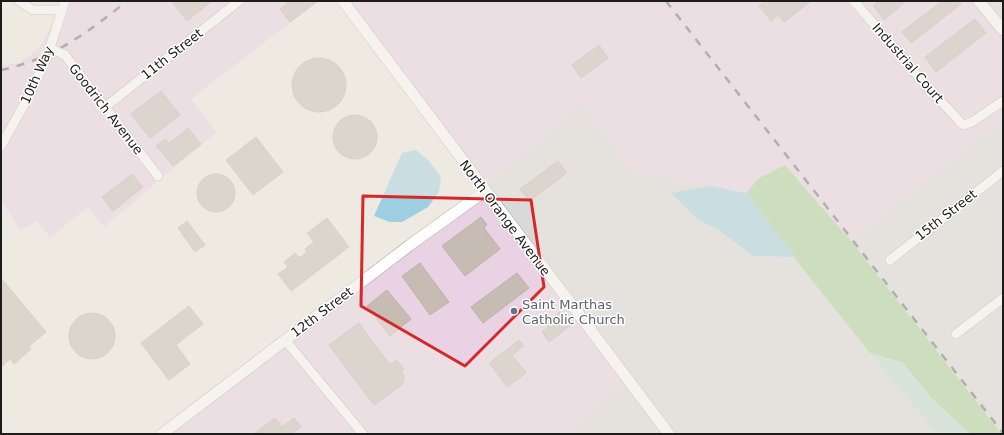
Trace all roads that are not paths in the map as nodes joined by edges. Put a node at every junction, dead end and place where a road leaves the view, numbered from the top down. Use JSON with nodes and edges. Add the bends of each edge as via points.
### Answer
{"nodes":[{"id":1,"x":19,"y":1,"type":"edge"},
{"id":2,"x":65,"y":1,"type":"edge"},
{"id":3,"x":239,"y":1,"type":"edge"},
{"id":4,"x":343,"y":1,"type":"edge"},
{"id":5,"x":854,"y":1,"type":"edge"},
{"id":6,"x":979,"y":1,"type":"edge"},
{"id":7,"x":62,"y":10,"type":"junction"},
{"id":8,"x":1003,"y":30,"type":"edge"},
{"id":9,"x":50,"y":48,"type":"junction"},
{"id":10,"x":1003,"y":101,"type":"edge"},
{"id":11,"x":104,"y":108,"type":"junction"},
{"id":12,"x":1,"y":146,"type":"edge"},
{"id":13,"x":1003,"y":171,"type":"edge"},
{"id":14,"x":158,"y":176,"type":"dead end"},
{"id":15,"x":484,"y":191,"type":"junction"},
{"id":16,"x":890,"y":260,"type":"dead end"},
{"id":17,"x":1003,"y":298,"type":"edge"},
{"id":18,"x":956,"y":334,"type":"dead end"},
{"id":19,"x":285,"y":340,"type":"junction"},
{"id":20,"x":162,"y":434,"type":"edge"},
{"id":21,"x":363,"y":434,"type":"edge"},
{"id":22,"x":669,"y":434,"type":"edge"}],
"edges":[{"from":1,"to":7,"type":"street","via":[[33,10]]},
{"from":2,"to":7,"type":"street","name":"10th Way"},
{"from":3,"to":11,"type":"street","name":"11th Street"},
{"from":4,"to":15,"type":"street","name":"North Orange Avenue"},
{"from":5,"to":10,"type":"street","name":"Industrial Court","via":[[963,125],[972,122]]},
{"from":6,"to":8,"type":"street"},
{"from":7,"to":9,"type":"street","name":"10th Way"},
{"from":9,"to":11,"type":"street","name":"Goodrich Avenue","via":[[65,55]]},
{"from":9,"to":12,"type":"street","name":"10th Way","via":[[26,101]]},
{"from":11,"to":14,"type":"street","name":"Goodrich Avenue"},
{"from":13,"to":16,"type":"street","name":"15th Street"},
{"from":15,"to":19,"type":"street","name":"12th Street"},
{"from":15,"to":22,"type":"street","name":"North Orange Avenue"},
{"from":17,"to":18,"type":"street"},
{"from":19,"to":20,"type":"street","name":"12th Street"},
{"from":19,"to":21,"type":"street"}]}
